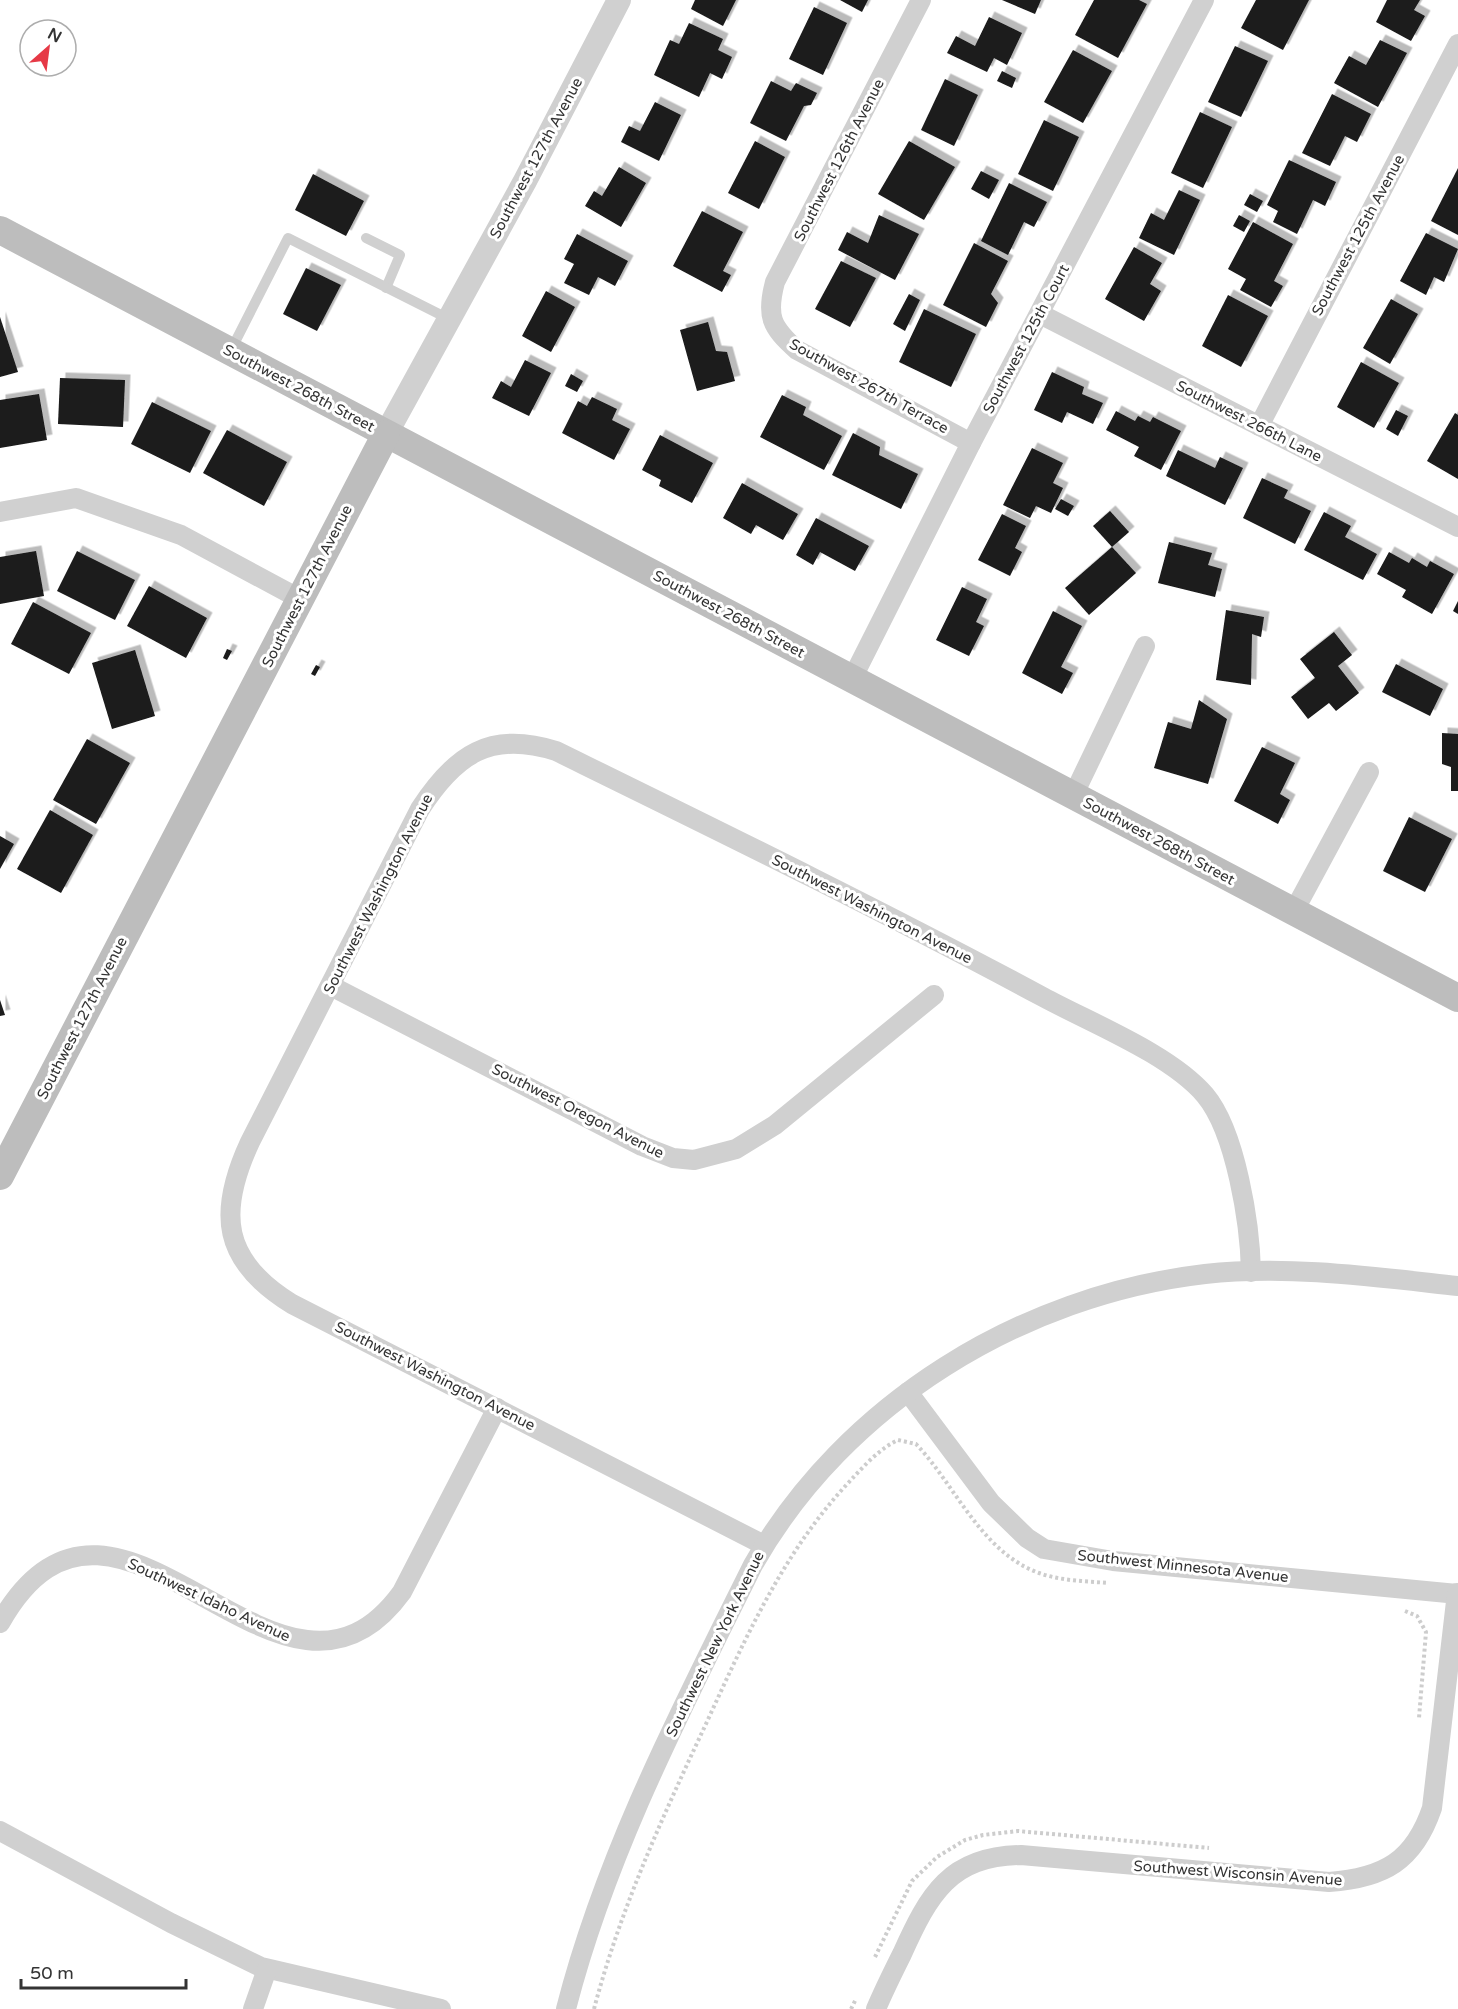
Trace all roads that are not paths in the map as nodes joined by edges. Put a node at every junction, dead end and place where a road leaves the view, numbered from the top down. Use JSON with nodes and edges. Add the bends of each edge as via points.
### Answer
{"nodes":[{"id":1,"x":619,"y":0,"type":"edge"},
{"id":2,"x":921,"y":0,"type":"edge"},
{"id":3,"x":1204,"y":0,"type":"edge"},
{"id":4,"x":1458,"y":44,"type":"edge"},
{"id":5,"x":0,"y":230,"type":"edge"},
{"id":6,"x":366,"y":238,"type":"dead end"},
{"id":7,"x":386,"y":288,"type":"junction"},
{"id":8,"x":1040,"y":314,"type":"junction"},
{"id":9,"x":449,"y":319,"type":"junction"},
{"id":10,"x":772,"y":323,"type":"joint"},
{"id":11,"x":230,"y":352,"type":"junction"},
{"id":12,"x":1259,"y":426,"type":"junction"},
{"id":13,"x":386,"y":434,"type":"junction"},
{"id":14,"x":971,"y":443,"type":"junction"},
{"id":15,"x":0,"y":512,"type":"edge"},
{"id":16,"x":1458,"y":527,"type":"edge"},
{"id":17,"x":300,"y":599,"type":"junction"},
{"id":18,"x":1145,"y":645,"type":"dead end"},
{"id":19,"x":852,"y":679,"type":"junction"},
{"id":20,"x":1369,"y":772,"type":"dead end"},
{"id":21,"x":1073,"y":796,"type":"junction"},
{"id":22,"x":1294,"y":911,"type":"junction"},
{"id":23,"x":331,"y":986,"type":"junction"},
{"id":24,"x":934,"y":995,"type":"dead end"},
{"id":25,"x":1458,"y":998,"type":"edge"},
{"id":26,"x":0,"y":1176,"type":"edge"},
{"id":27,"x":1251,"y":1272,"type":"junction"},
{"id":28,"x":1458,"y":1286,"type":"edge"},
{"id":29,"x":908,"y":1392,"type":"junction"},
{"id":30,"x":497,"y":1408,"type":"junction"},
{"id":31,"x":764,"y":1545,"type":"junction"},
{"id":32,"x":1458,"y":1594,"type":"edge"},
{"id":33,"x":0,"y":1623,"type":"edge"},
{"id":34,"x":0,"y":1831,"type":"edge"},
{"id":35,"x":267,"y":1969,"type":"junction"},
{"id":36,"x":253,"y":2009,"type":"edge"},
{"id":37,"x":441,"y":2009,"type":"edge"},
{"id":38,"x":566,"y":2009,"type":"edge"},
{"id":39,"x":876,"y":2009,"type":"edge"}],
"edges":[{"from":1,"to":9,"type":"street","name":"Southwest 127th Avenue"},
{"from":2,"to":10,"type":"street","name":"Southwest 126th Avenue","via":[[775,282],[769,304]]},
{"from":3,"to":8,"type":"street","name":"Southwest 125th Court"},
{"from":4,"to":12,"type":"street","name":"Southwest 125th Avenue"},
{"from":5,"to":11,"type":"main road","name":"Southwest 268th Street"},
{"from":6,"to":7,"type":"lane","via":[[400,255]]},
{"from":7,"to":9,"type":"lane"},
{"from":7,"to":11,"type":"lane","via":[[288,238]]},
{"from":8,"to":12,"type":"street","name":"Southwest 266th Lane"},
{"from":8,"to":14,"type":"street","name":"Southwest 125th Court"},
{"from":9,"to":13,"type":"street","name":"Southwest 127th Avenue"},
{"from":10,"to":14,"type":"street","name":"Southwest 267th Terrace","via":[[797,350]]},
{"from":11,"to":13,"type":"main road","name":"Southwest 268th Street"},
{"from":12,"to":16,"type":"street","name":"Southwest 266th Lane"},
{"from":13,"to":17,"type":"main road","name":"Southwest 127th Avenue"},
{"from":13,"to":19,"type":"main road","name":"Southwest 268th Street"},
{"from":14,"to":19,"type":"street","name":"Southwest 125th Court"},
{"from":15,"to":17,"type":"street","via":[[76,498],[181,535]]},
{"from":17,"to":26,"type":"main road","name":"Southwest 127th Avenue"},
{"from":18,"to":21,"type":"street"},
{"from":19,"to":21,"type":"main road","name":"Southwest 268th Street"},
{"from":20,"to":22,"type":"street"},
{"from":21,"to":22,"type":"main road","name":"Southwest 268th Street"},
{"from":22,"to":25,"type":"main road","name":"Southwest 268th Street"},
{"from":23,"to":24,"type":"street","name":"Southwest Oregon Avenue","via":[[642,1146],[673,1158],[694,1160],[719,1155],[754,1139]]},
{"from":23,"to":27,"type":"street","name":"Southwest Washington Avenue","via":[[420,810],[450,768],[493,745],[511,742],[541,746],[977,962],[1183,1075],[1206,1096],[1227,1139],[1251,1238]]},
{"from":23,"to":30,"type":"street","name":"Southwest Washington Avenue","via":[[237,1169],[230,1194],[233,1240],[244,1260],[273,1293]]},
{"from":27,"to":28,"type":"street","name":"Southwest New York Avenue"},
{"from":27,"to":29,"type":"street","name":"Southwest New York Avenue","via":[[1156,1281],[1064,1306],[968,1352]]},
{"from":29,"to":31,"type":"street","name":"Southwest New York Avenue","via":[[813,1481]]},
{"from":29,"to":32,"type":"street","name":"Southwest Minnesota Avenue","via":[[991,1503],[1014,1527],[1044,1549],[1113,1561]]},
{"from":30,"to":31,"type":"street","name":"Southwest Washington Avenue"},
{"from":30,"to":33,"type":"street","name":"Southwest Idaho Avenue","via":[[402,1592],[372,1623],[349,1636],[323,1643],[295,1640],[263,1628],[153,1570],[128,1560],[88,1555],[65,1560],[42,1572],[22,1588]]},
{"from":31,"to":38,"type":"street","name":"Southwest New York Avenue","via":[[630,1825],[591,1923]]},
{"from":32,"to":39,"type":"street","name":"Southwest Wisconsin Avenue","via":[[1432,1808],[1413,1845],[1390,1869],[1356,1880],[1329,1882],[995,1855],[956,1873],[927,1904]]},
{"from":34,"to":35,"type":"street","via":[[231,1954]]},
{"from":35,"to":36,"type":"street"},
{"from":35,"to":37,"type":"street"}]}
